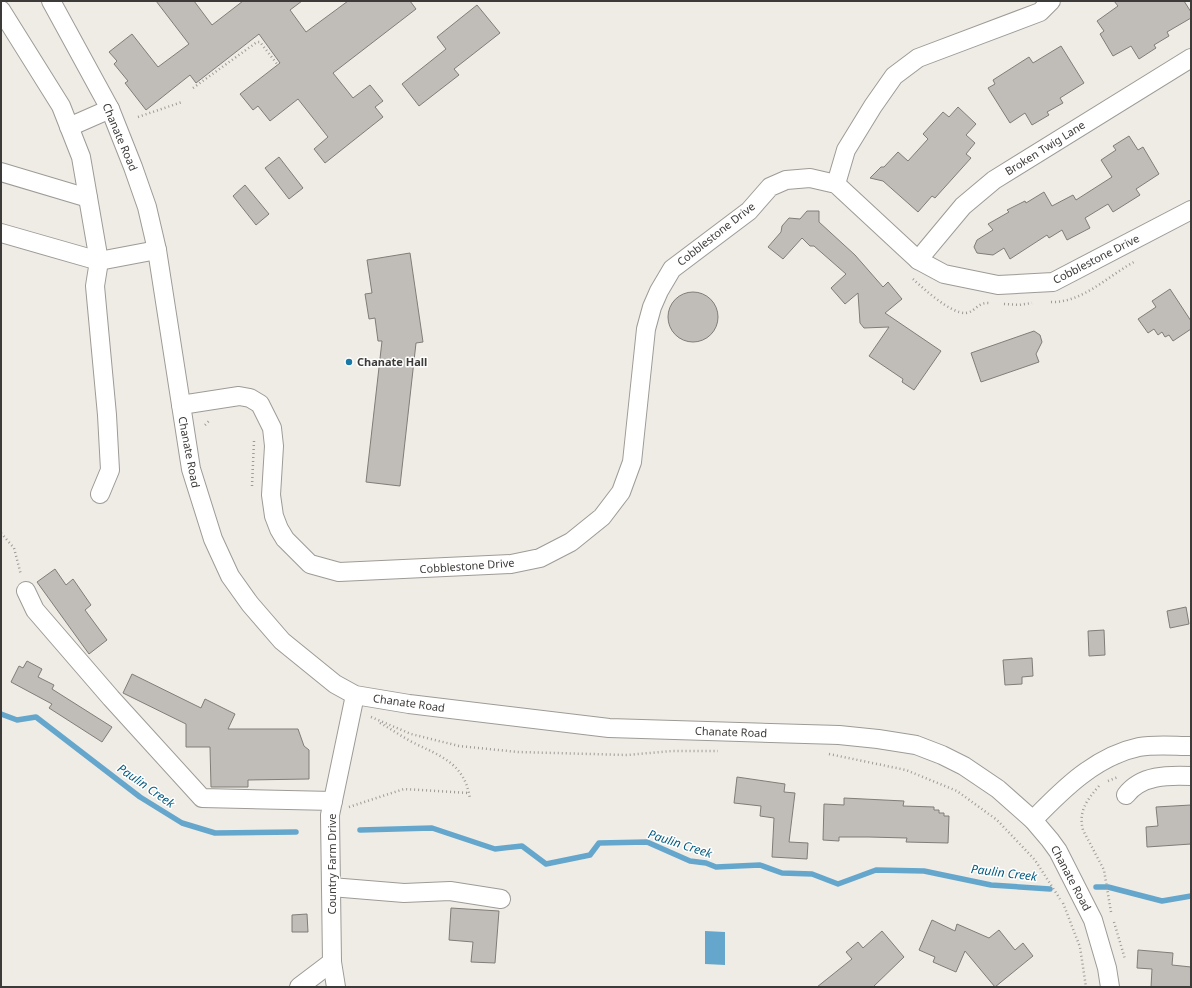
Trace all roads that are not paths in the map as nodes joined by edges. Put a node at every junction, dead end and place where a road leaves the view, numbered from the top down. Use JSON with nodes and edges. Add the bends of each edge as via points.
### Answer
{"nodes":[{"id":1,"x":51,"y":1,"type":"edge"},
{"id":2,"x":1051,"y":1,"type":"edge"},
{"id":3,"x":1,"y":10,"type":"edge"},
{"id":4,"x":1191,"y":58,"type":"edge"},
{"id":5,"x":110,"y":109,"type":"junction"},
{"id":6,"x":69,"y":127,"type":"junction"},
{"id":7,"x":1,"y":172,"type":"edge"},
{"id":8,"x":836,"y":184,"type":"junction"},
{"id":9,"x":88,"y":198,"type":"junction"},
{"id":10,"x":1191,"y":210,"type":"edge"},
{"id":11,"x":1,"y":234,"type":"edge"},
{"id":12,"x":156,"y":250,"type":"junction"},
{"id":13,"x":99,"y":261,"type":"junction"},
{"id":14,"x":913,"y":268,"type":"junction"},
{"id":15,"x":181,"y":405,"type":"junction"},
{"id":16,"x":100,"y":494,"type":"dead end"},
{"id":17,"x":26,"y":591,"type":"road end"},
{"id":18,"x":355,"y":695,"type":"junction"},
{"id":19,"x":1191,"y":746,"type":"edge"},
{"id":20,"x":1191,"y":776,"type":"edge"},
{"id":21,"x":1126,"y":795,"type":"dead end"},
{"id":22,"x":339,"y":804,"type":"junction"},
{"id":23,"x":1033,"y":820,"type":"junction"},
{"id":24,"x":331,"y":887,"type":"junction"},
{"id":25,"x":501,"y":899,"type":"dead end"},
{"id":26,"x":332,"y":962,"type":"junction"},
{"id":27,"x":299,"y":987,"type":"edge"},
{"id":28,"x":336,"y":987,"type":"edge"},
{"id":29,"x":1110,"y":987,"type":"edge"}],
"edges":[{"from":1,"to":5,"type":"street","name":"Chanate Road"},
{"from":2,"to":8,"type":"street","via":[[1040,12],[918,58],[894,76],[846,150]]},
{"from":3,"to":6,"type":"street","via":[[60,106]]},
{"from":4,"to":14,"type":"street","name":"Broken Twig Lane","via":[[994,180],[964,206]]},
{"from":5,"to":6,"type":"street"},
{"from":5,"to":12,"type":"street","name":"Chanate Road","via":[[147,207]]},
{"from":6,"to":9,"type":"street","via":[[81,157]]},
{"from":7,"to":9,"type":"street"},
{"from":8,"to":14,"type":"street","name":"Cobblestone Drive"},
{"from":8,"to":15,"type":"street","name":"Cobblestone Drive","via":[[810,178],[786,180],[770,187],[749,211],[672,269],[652,307],[646,329],[632,462],[622,492],[602,517],[571,542],[540,558],[511,564],[339,572],[310,564],[285,539],[274,516],[271,495],[274,446],[272,428],[260,404],[250,398],[239,396]]},
{"from":9,"to":13,"type":"street"},
{"from":10,"to":14,"type":"street","name":"Cobblestone Drive","via":[[1054,282],[998,286]]},
{"from":11,"to":13,"type":"street"},
{"from":12,"to":13,"type":"street"},
{"from":12,"to":15,"type":"street","name":"Chanate Road"},
{"from":13,"to":16,"type":"street","via":[[95,286],[110,470]]},
{"from":15,"to":18,"type":"street","name":"Chanate Road","via":[[191,469],[199,499],[230,576],[282,641],[335,684]]},
{"from":17,"to":22,"type":"street","via":[[40,616],[202,798]]},
{"from":18,"to":22,"type":"street","name":"Country Farm Drive"},
{"from":18,"to":23,"type":"street","name":"Chanate Road","via":[[609,728],[838,735],[916,745],[964,766],[998,789]]},
{"from":19,"to":23,"type":"street","via":[[1141,746],[1117,753],[1097,763]]},
{"from":20,"to":21,"type":"street","via":[[1171,775],[1140,782]]},
{"from":22,"to":24,"type":"street","name":"Country Farm Drive","via":[[330,815]]},
{"from":23,"to":29,"type":"street","name":"Chanate Road","via":[[1058,851],[1084,901],[1101,944]]},
{"from":24,"to":25,"type":"street","via":[[404,893],[450,891]]},
{"from":24,"to":26,"type":"street","name":"Country Farm Drive"},
{"from":26,"to":27,"type":"street"},
{"from":26,"to":28,"type":"street","name":"Country Farm Drive"}]}
